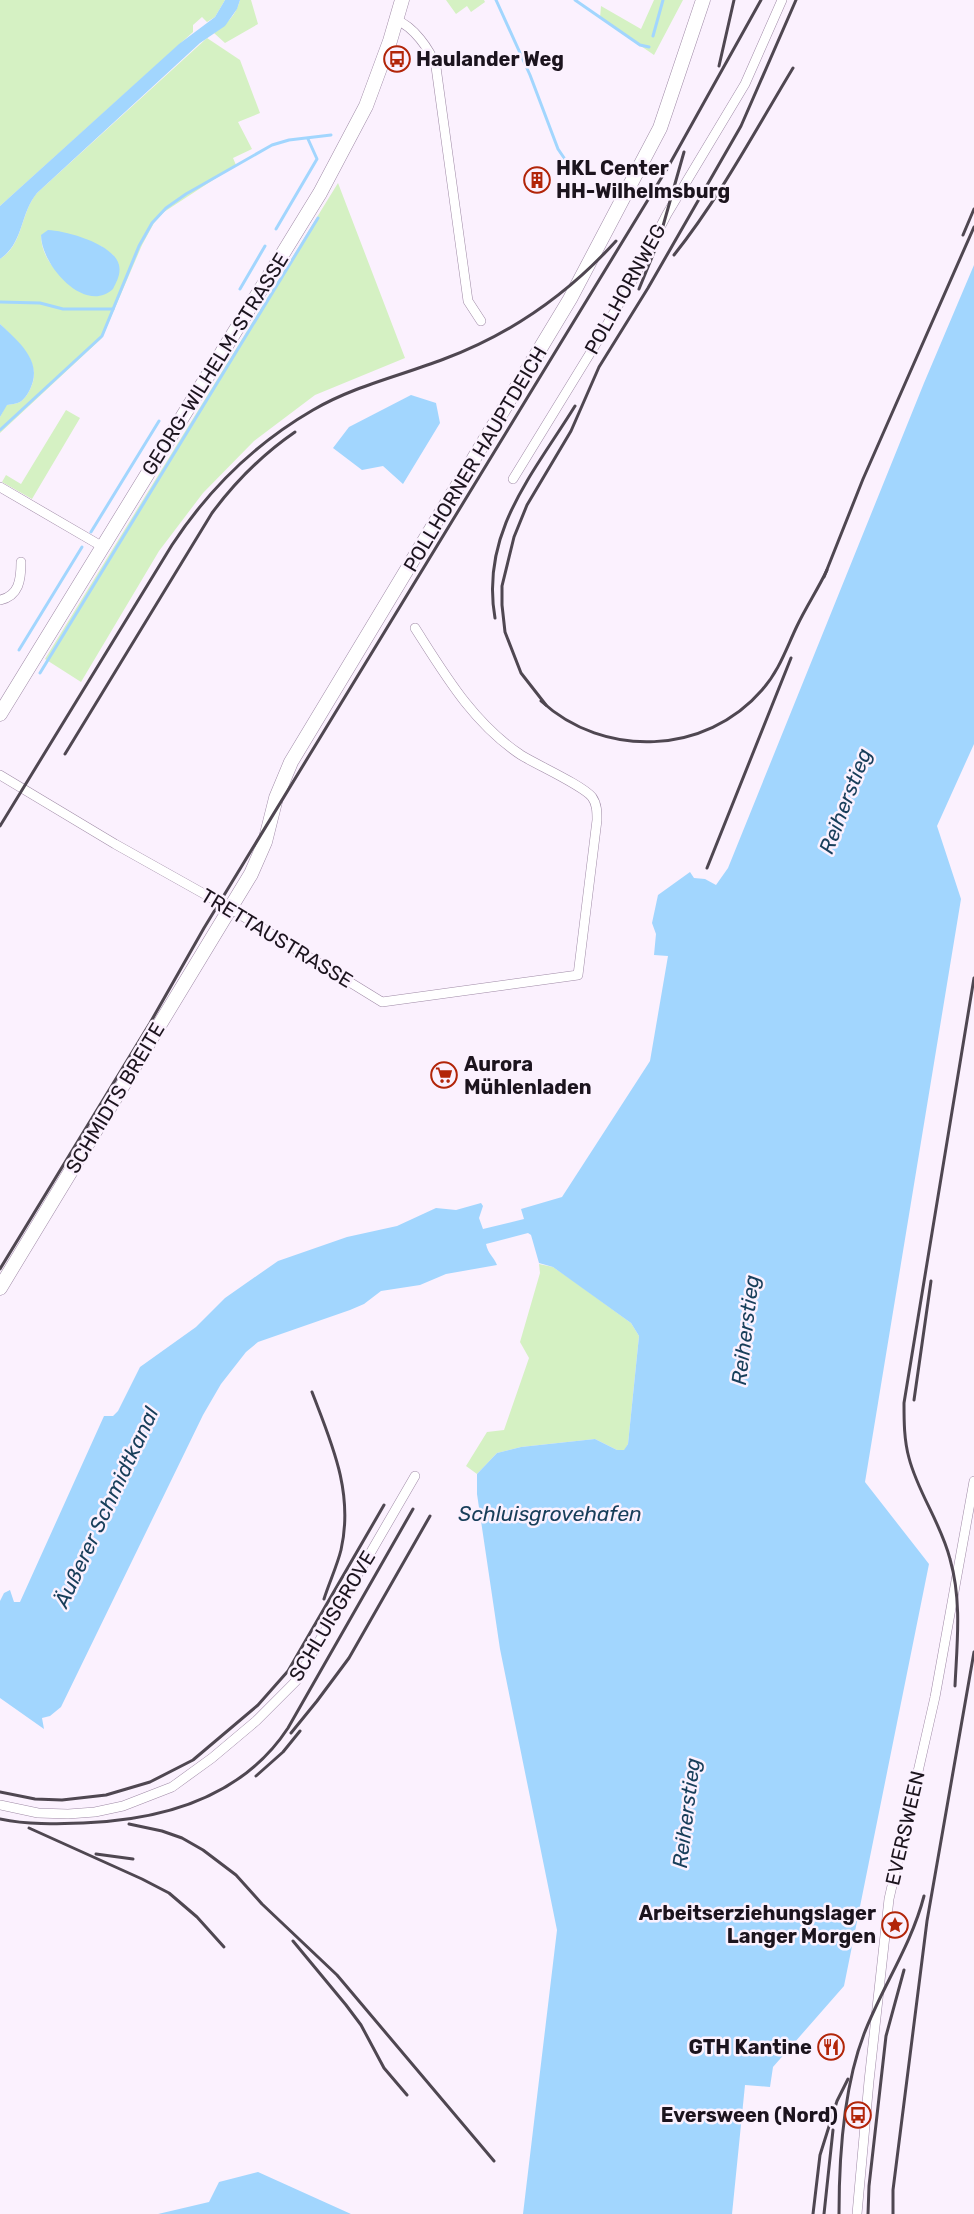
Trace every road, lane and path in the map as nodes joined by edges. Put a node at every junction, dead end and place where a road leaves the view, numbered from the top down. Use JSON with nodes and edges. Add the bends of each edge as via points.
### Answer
{"nodes":[{"id":1,"x":703,"y":0,"type":"edge"},
{"id":2,"x":782,"y":0,"type":"edge"},
{"id":3,"x":399,"y":1,"type":"edge"},
{"id":4,"x":396,"y":20,"type":"junction"},
{"id":5,"x":481,"y":321,"type":"dead end"},
{"id":6,"x":513,"y":479,"type":"dead end"},
{"id":7,"x":0,"y":487,"type":"edge"},
{"id":8,"x":103,"y":547,"type":"junction"},
{"id":9,"x":21,"y":562,"type":"dead end"},
{"id":10,"x":0,"y":600,"type":"edge"},
{"id":11,"x":416,"y":627,"type":"dead end"},
{"id":12,"x":0,"y":714,"type":"edge"},
{"id":13,"x":0,"y":775,"type":"edge"},
{"id":14,"x":231,"y":909,"type":"junction"},
{"id":15,"x":0,"y":1288,"type":"edge"},
{"id":16,"x":415,"y":1476,"type":"dead end"},
{"id":17,"x":974,"y":1481,"type":"edge"},
{"id":18,"x":0,"y":1805,"type":"edge"},
{"id":19,"x":857,"y":2214,"type":"edge"}],
"edges":[{"from":1,"to":14,"type":"main road","name":"POLLHORNER HAUPTDEICH","via":[[655,138],[544,346],[291,762],[276,798],[265,842]]},
{"from":2,"to":6,"type":"street","name":"POLLHORNWEG","via":[[745,84],[597,342]]},
{"from":3,"to":4,"type":"main road","name":"GEORG-WILHELM-STRASSE"},
{"from":4,"to":5,"type":"street","via":[[409,27],[436,67],[468,301]]},
{"from":4,"to":8,"type":"main road","name":"GEORG-WILHELM-STRASSE","via":[[366,106],[320,193]]},
{"from":7,"to":8,"type":"street"},
{"from":8,"to":12,"type":"main road","name":"GEORG-WILHELM-STRASSE"},
{"from":9,"to":10,"type":"street","via":[[14,593]]},
{"from":11,"to":14,"type":"street","name":"TRETTAUSTRASSE","via":[[451,685],[482,723],[519,754],[595,801],[597,820],[578,975],[382,1002]]},
{"from":13,"to":14,"type":"street","name":"TRETTAUSTRASSE"},
{"from":14,"to":15,"type":"main road","name":"SCHMIDTS BREITE"},
{"from":16,"to":18,"type":"street","name":"SCHLUISGROVE","via":[[296,1681],[212,1758],[172,1787],[123,1806],[68,1814]]},
{"from":17,"to":19,"type":"street","name":"EVERSWEEN","via":[[935,1697],[889,1899]]}]}
